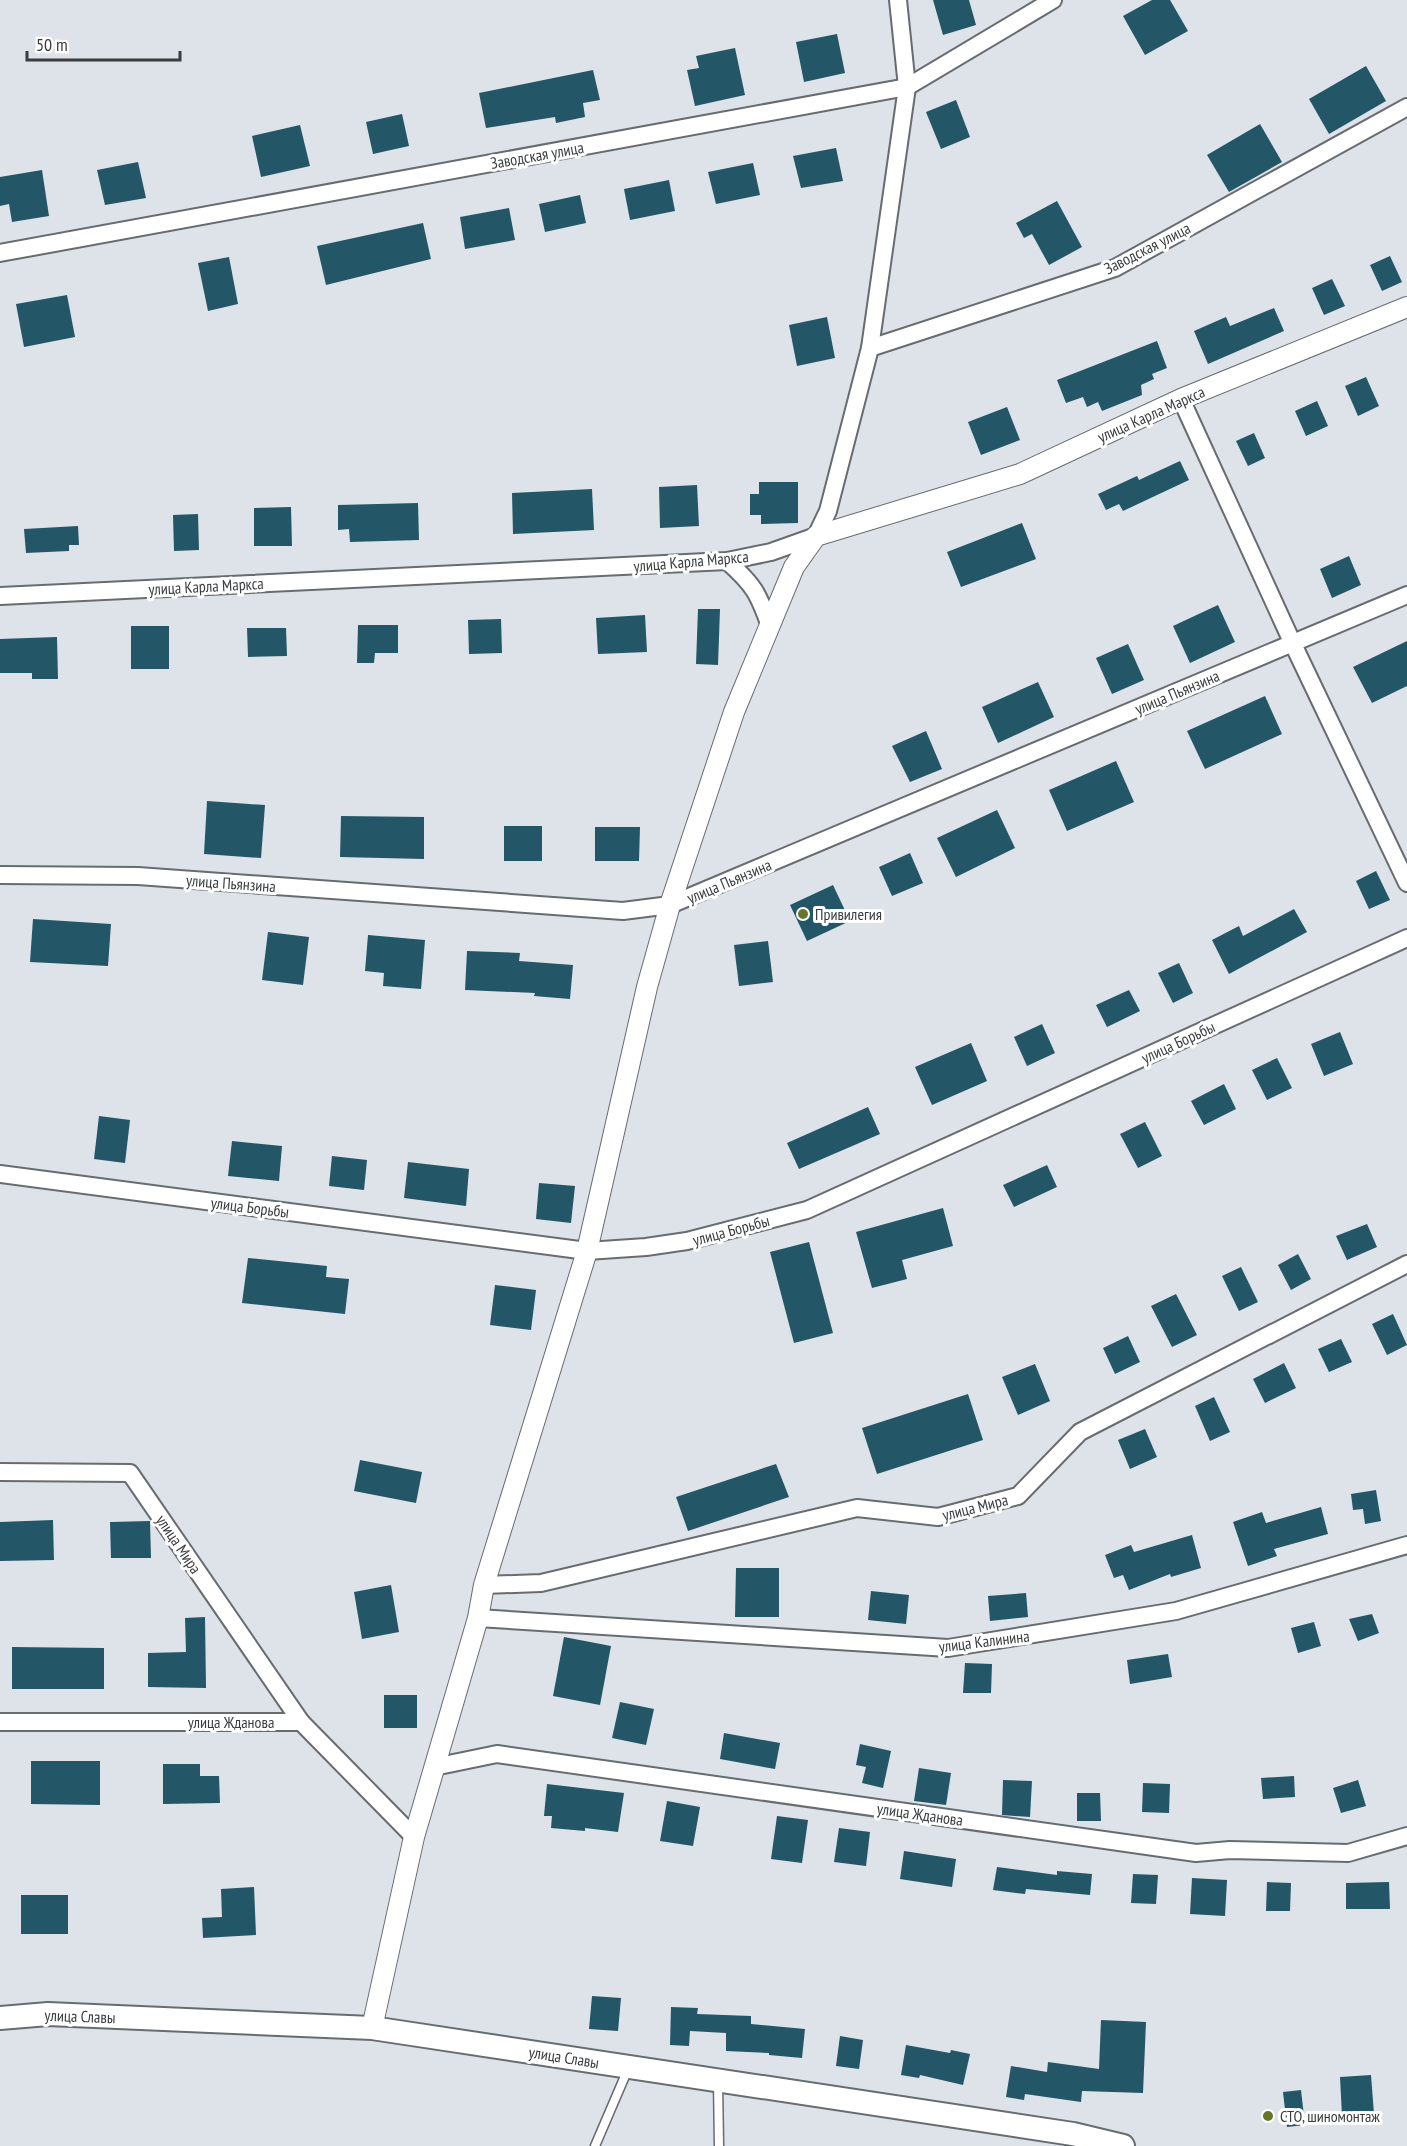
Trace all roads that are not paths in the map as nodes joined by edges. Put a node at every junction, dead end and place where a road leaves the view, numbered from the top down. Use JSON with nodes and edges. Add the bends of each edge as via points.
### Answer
{"nodes":[{"id":1,"x":898,"y":0,"type":"edge"},
{"id":2,"x":1053,"y":0,"type":"edge"},
{"id":3,"x":907,"y":87,"type":"junction"},
{"id":4,"x":1407,"y":107,"type":"edge"},
{"id":5,"x":0,"y":253,"type":"edge"},
{"id":6,"x":1407,"y":307,"type":"edge"},
{"id":7,"x":870,"y":348,"type":"junction"},
{"id":8,"x":1181,"y":399,"type":"junction"},
{"id":9,"x":816,"y":536,"type":"junction"},
{"id":10,"x":727,"y":561,"type":"junction"},
{"id":11,"x":1407,"y":595,"type":"edge"},
{"id":12,"x":0,"y":596,"type":"edge"},
{"id":13,"x":770,"y":626,"type":"junction"},
{"id":14,"x":1293,"y":644,"type":"junction"},
{"id":15,"x":0,"y":875,"type":"edge"},
{"id":16,"x":1407,"y":883,"type":"edge"},
{"id":17,"x":670,"y":906,"type":"junction"},
{"id":18,"x":1407,"y":938,"type":"edge"},
{"id":19,"x":0,"y":1174,"type":"edge"},
{"id":20,"x":587,"y":1251,"type":"junction"},
{"id":21,"x":1407,"y":1264,"type":"edge"},
{"id":22,"x":0,"y":1472,"type":"edge"},
{"id":23,"x":1407,"y":1545,"type":"edge"},
{"id":24,"x":484,"y":1585,"type":"junction"},
{"id":25,"x":478,"y":1618,"type":"junction"},
{"id":26,"x":0,"y":1722,"type":"edge"},
{"id":27,"x":300,"y":1722,"type":"junction"},
{"id":28,"x":434,"y":1767,"type":"junction"},
{"id":29,"x":1407,"y":1836,"type":"edge"},
{"id":30,"x":414,"y":1837,"type":"junction"},
{"id":31,"x":0,"y":2018,"type":"edge"},
{"id":32,"x":372,"y":2028,"type":"junction"},
{"id":33,"x":629,"y":2067,"type":"junction"},
{"id":34,"x":718,"y":2080,"type":"junction"},
{"id":35,"x":595,"y":2146,"type":"edge"},
{"id":36,"x":719,"y":2146,"type":"edge"},
{"id":37,"x":1123,"y":2146,"type":"edge"}],
"edges":[{"from":1,"to":3,"type":"street"},
{"from":2,"to":3,"type":"street","name":"Заводская улица"},
{"from":3,"to":5,"type":"street","name":"Заводская улица"},
{"from":3,"to":7,"type":"street"},
{"from":4,"to":7,"type":"street","name":"Заводская улица","via":[[1114,268]]},
{"from":6,"to":8,"type":"street","name":"улица Карла Маркса"},
{"from":7,"to":9,"type":"street","via":[[828,511]]},
{"from":8,"to":9,"type":"street","name":"улица Карла Маркса","via":[[1020,474]]},
{"from":8,"to":14,"type":"street"},
{"from":9,"to":10,"type":"street","name":"улица Карла Маркса","via":[[771,552]]},
{"from":9,"to":13,"type":"street","via":[[794,567]]},
{"from":10,"to":12,"type":"street","name":"улица Карла Маркса"},
{"from":10,"to":13,"type":"street","via":[[749,580]]},
{"from":11,"to":14,"type":"street","name":"улица Пьянзина"},
{"from":13,"to":17,"type":"street","via":[[734,712]]},
{"from":14,"to":16,"type":"street"},
{"from":14,"to":17,"type":"street","name":"улица Пьянзина"},
{"from":15,"to":17,"type":"street","name":"улица Пьянзина","via":[[138,876],[623,911]]},
{"from":17,"to":20,"type":"street"},
{"from":18,"to":20,"type":"street","name":"улица Борьбы","via":[[807,1210],[687,1241]]},
{"from":19,"to":20,"type":"street","name":"улица Борьбы"},
{"from":20,"to":24,"type":"street"},
{"from":21,"to":24,"type":"street","name":"улица Мира","via":[[1080,1432],[1018,1496],[938,1517],[856,1508],[541,1583]]},
{"from":22,"to":27,"type":"street","name":"улица Мира","via":[[130,1473]]},
{"from":23,"to":25,"type":"street","name":"улица Калинина","via":[[1176,1611],[948,1648]]},
{"from":24,"to":25,"type":"street"},
{"from":25,"to":28,"type":"street"},
{"from":26,"to":27,"type":"street","name":"улица Жданова"},
{"from":27,"to":30,"type":"street"},
{"from":28,"to":29,"type":"street","name":"улица Жданова","via":[[497,1754],[1196,1853],[1348,1853]]},
{"from":28,"to":30,"type":"street"},
{"from":30,"to":32,"type":"street"},
{"from":31,"to":32,"type":"main road","name":"улица Славы","via":[[48,2014]]},
{"from":32,"to":33,"type":"main road","name":"улица Славы"},
{"from":33,"to":34,"type":"main road","name":"улица Славы"},
{"from":33,"to":35,"type":"lane"},
{"from":34,"to":36,"type":"lane"},
{"from":34,"to":37,"type":"main road","name":"улица Славы","via":[[1072,2134]]}]}
